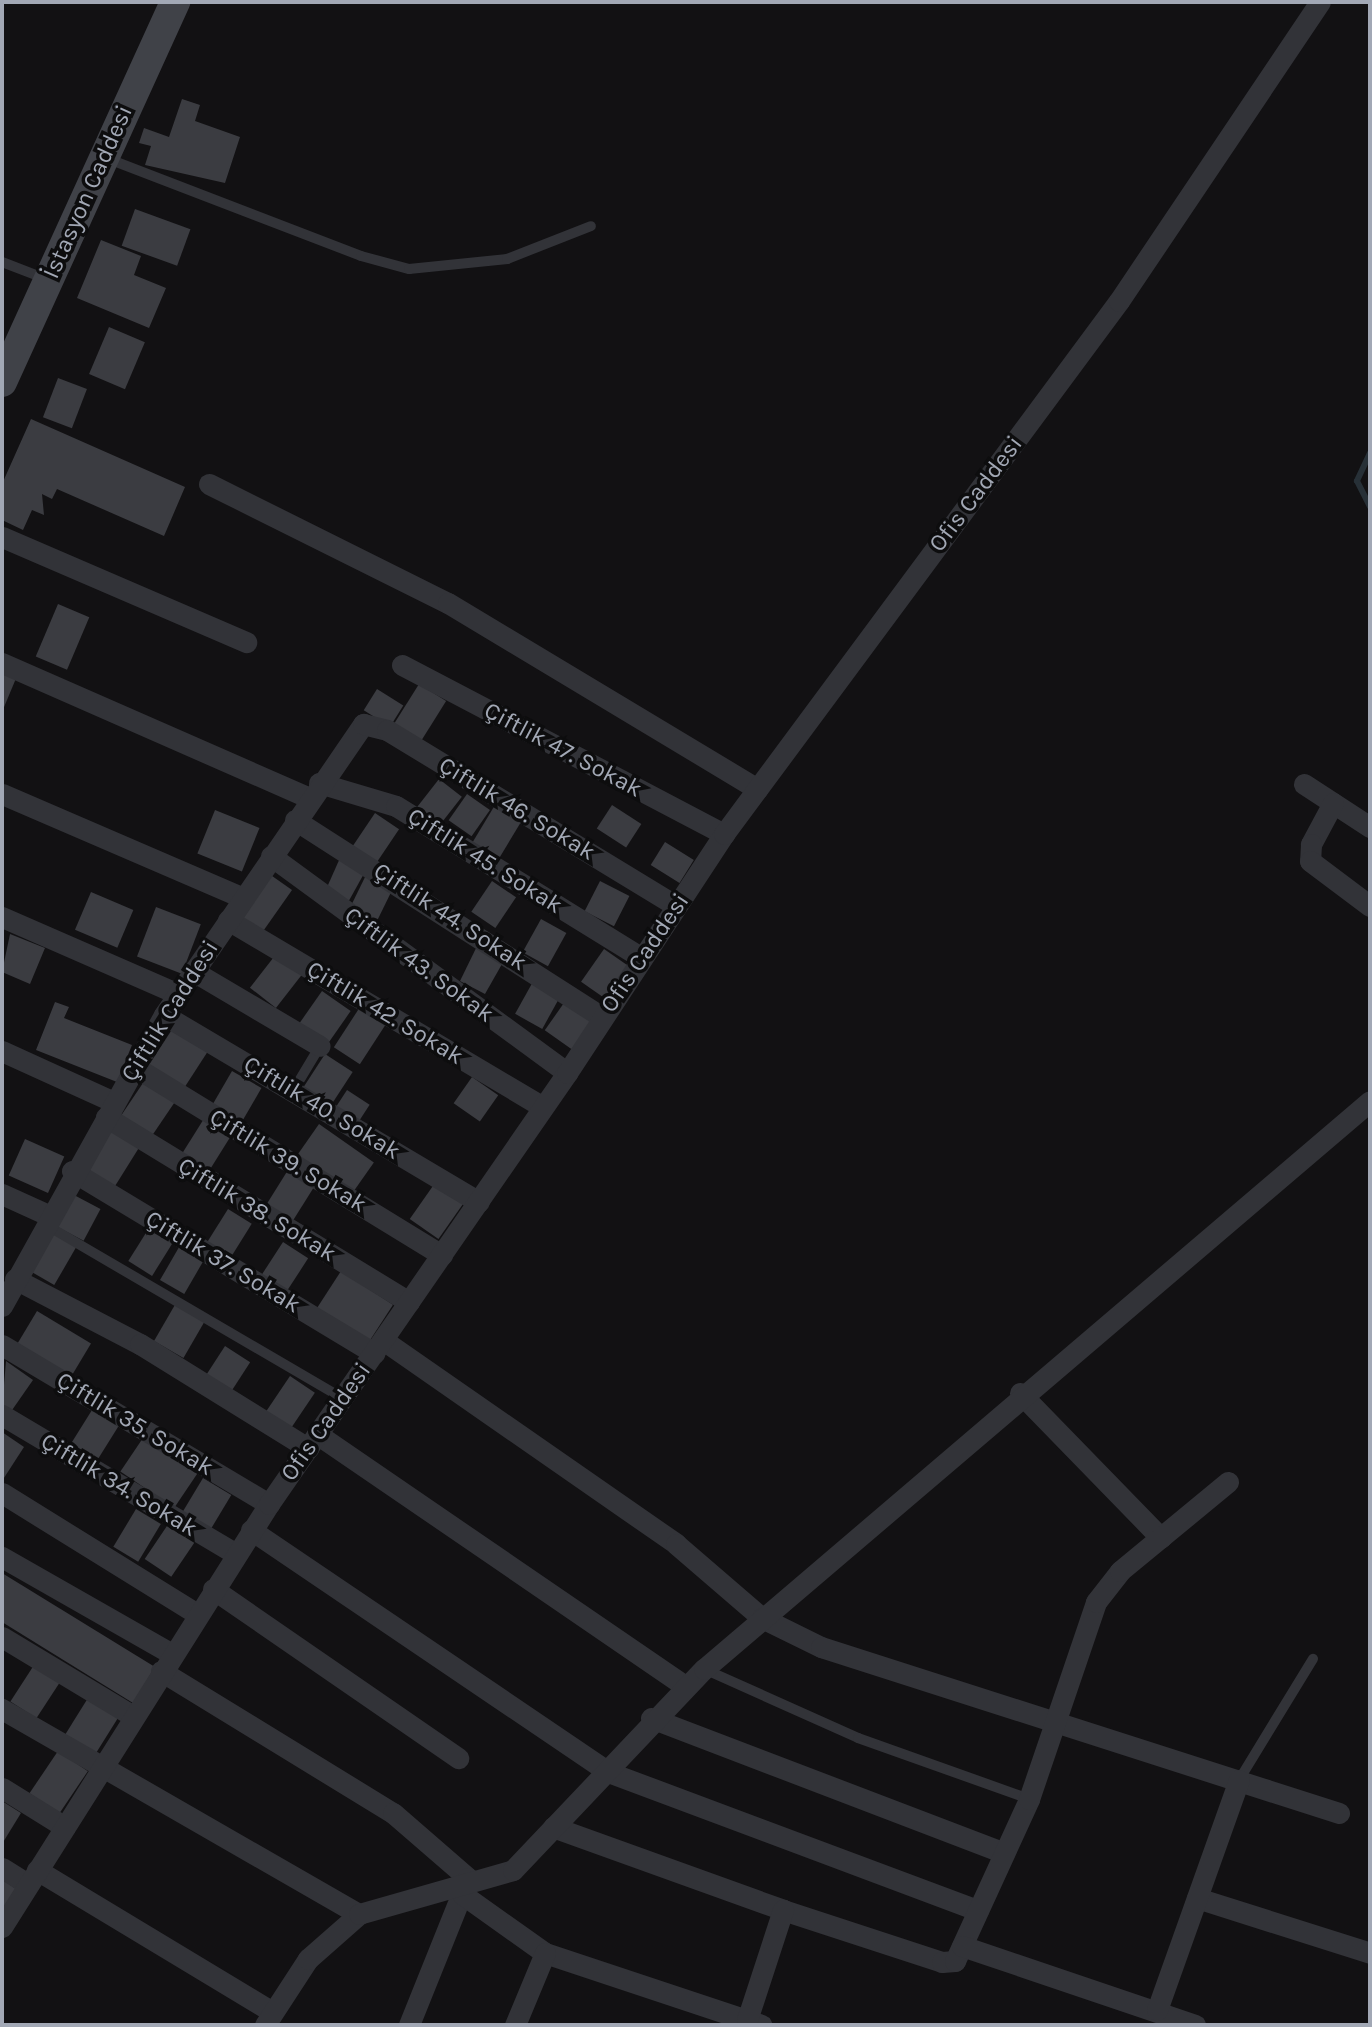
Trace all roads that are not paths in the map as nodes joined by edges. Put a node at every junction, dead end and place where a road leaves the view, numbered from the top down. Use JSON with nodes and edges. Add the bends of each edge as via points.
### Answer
{"nodes":[{"id":1,"x":175,"y":2,"type":"edge"},
{"id":2,"x":1320,"y":2,"type":"edge"},
{"id":3,"x":104,"y":158,"type":"junction"},
{"id":4,"x":591,"y":226,"type":"dead end"},
{"id":5,"x":2,"y":262,"type":"edge"},
{"id":6,"x":48,"y":280,"type":"junction"},
{"id":7,"x":2,"y":382,"type":"edge"},
{"id":8,"x":209,"y":484,"type":"dead end"},
{"id":9,"x":2,"y":537,"type":"edge"},
{"id":10,"x":246,"y":642,"type":"dead end"},
{"id":11,"x":2,"y":663,"type":"edge"},
{"id":12,"x":402,"y":665,"type":"dead end"},
{"id":13,"x":356,"y":728,"type":"joint"},
{"id":14,"x":1304,"y":784,"type":"dead end"},
{"id":15,"x":757,"y":789,"type":"junction"},
{"id":16,"x":314,"y":791,"type":"junction"},
{"id":17,"x":2,"y":794,"type":"edge"},
{"id":18,"x":1333,"y":803,"type":"junction"},
{"id":19,"x":295,"y":820,"type":"junction"},
{"id":20,"x":1370,"y":827,"type":"edge"},
{"id":21,"x":724,"y":834,"type":"junction"},
{"id":22,"x":271,"y":856,"type":"junction"},
{"id":23,"x":243,"y":898,"type":"junction"},
{"id":24,"x":676,"y":906,"type":"junction"},
{"id":25,"x":1370,"y":906,"type":"edge"},
{"id":26,"x":2,"y":917,"type":"edge"},
{"id":27,"x":228,"y":920,"type":"junction"},
{"id":28,"x":642,"y":958,"type":"junction"},
{"id":29,"x":193,"y":971,"type":"junction"},
{"id":30,"x":178,"y":994,"type":"junction"},
{"id":31,"x":164,"y":1015,"type":"junction"},
{"id":32,"x":602,"y":1017,"type":"junction"},
{"id":33,"x":320,"y":1046,"type":"joint"},
{"id":34,"x":2,"y":1051,"type":"edge"},
{"id":35,"x":135,"y":1067,"type":"junction"},
{"id":36,"x":567,"y":1073,"type":"junction"},
{"id":37,"x":293,"y":1091,"type":"junction"},
{"id":38,"x":1370,"y":1101,"type":"edge"},
{"id":39,"x":542,"y":1107,"type":"junction"},
{"id":40,"x":110,"y":1110,"type":"junction"},
{"id":41,"x":72,"y":1171,"type":"junction"},
{"id":42,"x":2,"y":1194,"type":"edge"},
{"id":43,"x":479,"y":1202,"type":"junction"},
{"id":44,"x":46,"y":1219,"type":"junction"},
{"id":45,"x":442,"y":1255,"type":"junction"},
{"id":46,"x":15,"y":1279,"type":"junction"},
{"id":47,"x":409,"y":1302,"type":"junction"},
{"id":48,"x":2,"y":1306,"type":"edge"},
{"id":49,"x":2,"y":1345,"type":"edge"},
{"id":50,"x":379,"y":1347,"type":"junction"},
{"id":51,"x":1020,"y":1393,"type":"junction"},
{"id":52,"x":342,"y":1398,"type":"junction"},
{"id":53,"x":2,"y":1415,"type":"edge"},
{"id":54,"x":312,"y":1441,"type":"junction"},
{"id":55,"x":1228,"y":1482,"type":"dead end"},
{"id":56,"x":2,"y":1493,"type":"edge"},
{"id":57,"x":269,"y":1504,"type":"junction"},
{"id":58,"x":251,"y":1531,"type":"junction"},
{"id":59,"x":1161,"y":1538,"type":"junction"},
{"id":60,"x":236,"y":1554,"type":"junction"},
{"id":61,"x":2,"y":1557,"type":"edge"},
{"id":62,"x":213,"y":1590,"type":"junction"},
{"id":63,"x":197,"y":1614,"type":"junction"},
{"id":64,"x":762,"y":1618,"type":"junction"},
{"id":65,"x":2,"y":1637,"type":"edge"},
{"id":66,"x":1312,"y":1659,"type":"dead end"},
{"id":67,"x":166,"y":1662,"type":"junction"},
{"id":68,"x":704,"y":1669,"type":"junction"},
{"id":69,"x":685,"y":1686,"type":"junction"},
{"id":70,"x":2,"y":1709,"type":"edge"},
{"id":71,"x":133,"y":1716,"type":"junction"},
{"id":72,"x":651,"y":1718,"type":"junction"},
{"id":73,"x":1056,"y":1723,"type":"junction"},
{"id":74,"x":458,"y":1758,"type":"dead end"},
{"id":75,"x":101,"y":1768,"type":"junction"},
{"id":76,"x":608,"y":1772,"type":"junction"},
{"id":77,"x":1239,"y":1780,"type":"junction"},
{"id":78,"x":2,"y":1788,"type":"edge"},
{"id":79,"x":1029,"y":1799,"type":"junction"},
{"id":80,"x":1339,"y":1813,"type":"dead end"},
{"id":81,"x":65,"y":1827,"type":"junction"},
{"id":82,"x":553,"y":1827,"type":"junction"},
{"id":83,"x":1004,"y":1853,"type":"junction"},
{"id":84,"x":2,"y":1868,"type":"edge"},
{"id":85,"x":32,"y":1877,"type":"junction"},
{"id":86,"x":465,"y":1886,"type":"junction"},
{"id":87,"x":1197,"y":1898,"type":"junction"},
{"id":88,"x":783,"y":1910,"type":"junction"},
{"id":89,"x":978,"y":1910,"type":"junction"},
{"id":90,"x":359,"y":1914,"type":"junction"},
{"id":91,"x":2,"y":1927,"type":"edge"},
{"id":92,"x":962,"y":1946,"type":"junction"},
{"id":93,"x":545,"y":1953,"type":"junction"},
{"id":94,"x":1370,"y":1953,"type":"edge"},
{"id":95,"x":1157,"y":2010,"type":"junction"},
{"id":96,"x":268,"y":2018,"type":"edge"},
{"id":97,"x":754,"y":2023,"type":"edge"},
{"id":98,"x":409,"y":2025,"type":"edge"},
{"id":99,"x":515,"y":2025,"type":"edge"},
{"id":100,"x":1195,"y":2025,"type":"edge"}],
"edges":[{"from":1,"to":3,"type":"main road","name":"İstasyon Caddesi"},
{"from":2,"to":15,"type":"street","name":"Ofis Caddesi","via":[[1119,301]]},
{"from":3,"to":4,"type":"lane","via":[[361,257],[409,269],[507,258]]},
{"from":3,"to":6,"type":"main road","name":"İstasyon Caddesi"},
{"from":5,"to":6,"type":"lane"},
{"from":6,"to":7,"type":"main road","name":"İstasyon Caddesi"},
{"from":8,"to":15,"type":"street","via":[[448,603]]},
{"from":9,"to":10,"type":"street"},
{"from":11,"to":16,"type":"street","name":"Çiftlik 45. Sokak"},
{"from":12,"to":21,"type":"street","name":"Çiftlik 47. Sokak"},
{"from":13,"to":16,"type":"street","name":"Çiftlik Caddesi"},
{"from":13,"to":24,"type":"street","name":"Çiftlik 46. Sokak","via":[[368,723],[387,730]]},
{"from":14,"to":18,"type":"street"},
{"from":15,"to":21,"type":"street","name":"Ofis Caddesi"},
{"from":16,"to":19,"type":"street","name":"Çiftlik Caddesi"},
{"from":16,"to":28,"type":"street","name":"Çiftlik 45. Sokak","via":[[396,806]]},
{"from":17,"to":23,"type":"street"},
{"from":18,"to":20,"type":"street"},
{"from":18,"to":25,"type":"street","via":[[1311,844],[1310,861]]},
{"from":19,"to":22,"type":"street","name":"Çiftlik Caddesi"},
{"from":19,"to":32,"type":"street","name":"Çiftlik 44. Sokak"},
{"from":21,"to":24,"type":"street","name":"Ofis Caddesi"},
{"from":22,"to":23,"type":"street","name":"Çiftlik Caddesi"},
{"from":22,"to":36,"type":"street","name":"Çiftlik 43. Sokak"},
{"from":23,"to":27,"type":"street","name":"Çiftlik Caddesi"},
{"from":24,"to":28,"type":"street","name":"Ofis Caddesi"},
{"from":26,"to":30,"type":"street"},
{"from":27,"to":29,"type":"street","name":"Çiftlik Caddesi"},
{"from":27,"to":39,"type":"street","name":"Çiftlik 42. Sokak"},
{"from":28,"to":32,"type":"street","name":"Ofis Caddesi"},
{"from":29,"to":30,"type":"street","name":"Çiftlik Caddesi"},
{"from":29,"to":33,"type":"street"},
{"from":30,"to":31,"type":"street","name":"Çiftlik Caddesi"},
{"from":31,"to":35,"type":"street","name":"Çiftlik Caddesi"},
{"from":31,"to":37,"type":"street","name":"Çiftlik 40. Sokak"},
{"from":32,"to":36,"type":"street","name":"Ofis Caddesi"},
{"from":33,"to":37,"type":"lane"},
{"from":34,"to":40,"type":"street","name":"Çiftlik 38. Sokak"},
{"from":35,"to":40,"type":"street","name":"Çiftlik Caddesi"},
{"from":35,"to":45,"type":"street","name":"Çiftlik 39. Sokak"},
{"from":36,"to":39,"type":"street","name":"Ofis Caddesi"},
{"from":37,"to":43,"type":"street","name":"Çiftlik 40. Sokak"},
{"from":38,"to":51,"type":"street"},
{"from":39,"to":43,"type":"street","name":"Ofis Caddesi"},
{"from":40,"to":41,"type":"street","name":"Çiftlik Caddesi"},
{"from":40,"to":47,"type":"street","name":"Çiftlik 38. Sokak"},
{"from":41,"to":44,"type":"street","name":"Çiftlik Caddesi"},
{"from":41,"to":50,"type":"street","name":"Çiftlik 37. Sokak"},
{"from":42,"to":44,"type":"street"},
{"from":43,"to":45,"type":"street","name":"Ofis Caddesi"},
{"from":44,"to":46,"type":"street","name":"Çiftlik Caddesi"},
{"from":44,"to":52,"type":"lane"},
{"from":45,"to":47,"type":"street","name":"Ofis Caddesi"},
{"from":46,"to":48,"type":"street","name":"Çiftlik Caddesi"},
{"from":46,"to":54,"type":"street"},
{"from":47,"to":50,"type":"street","name":"Ofis Caddesi"},
{"from":49,"to":57,"type":"street","name":"Çiftlik 35. Sokak"},
{"from":50,"to":52,"type":"street","name":"Ofis Caddesi"},
{"from":50,"to":64,"type":"street","name":"Çiftlik 37. Sokak","via":[[676,1544]]},
{"from":51,"to":59,"type":"street"},
{"from":51,"to":64,"type":"street"},
{"from":52,"to":54,"type":"street","name":"Ofis Caddesi"},
{"from":53,"to":60,"type":"street","name":"Çiftlik 34. Sokak"},
{"from":54,"to":57,"type":"street","name":"Ofis Caddesi"},
{"from":54,"to":69,"type":"street"},
{"from":55,"to":59,"type":"street"},
{"from":56,"to":63,"type":"street"},
{"from":57,"to":58,"type":"street","name":"Ofis Caddesi"},
{"from":58,"to":60,"type":"street","name":"Ofis Caddesi"},
{"from":58,"to":76,"type":"street"},
{"from":59,"to":73,"type":"street","via":[[1120,1571],[1096,1602]]},
{"from":60,"to":62,"type":"street","name":"Ofis Caddesi"},
{"from":61,"to":67,"type":"street"},
{"from":62,"to":63,"type":"street","name":"Ofis Caddesi"},
{"from":62,"to":74,"type":"street"},
{"from":63,"to":67,"type":"street","name":"Ofis Caddesi"},
{"from":64,"to":68,"type":"street"},
{"from":64,"to":73,"type":"street","name":"Çiftlik 37. Sokak","via":[[821,1647]]},
{"from":65,"to":71,"type":"street"},
{"from":66,"to":77,"type":"lane"},
{"from":67,"to":71,"type":"street","name":"Ofis Caddesi"},
{"from":67,"to":86,"type":"street","via":[[393,1813]]},
{"from":68,"to":69,"type":"street"},
{"from":68,"to":79,"type":"lane","via":[[858,1738]]},
{"from":69,"to":72,"type":"street"},
{"from":70,"to":75,"type":"street"},
{"from":71,"to":75,"type":"street","name":"Ofis Caddesi"},
{"from":72,"to":76,"type":"street"},
{"from":72,"to":83,"type":"street"},
{"from":73,"to":77,"type":"street","name":"Çiftlik 37. Sokak"},
{"from":73,"to":79,"type":"street"},
{"from":75,"to":81,"type":"street","name":"Ofis Caddesi"},
{"from":75,"to":90,"type":"street"},
{"from":76,"to":82,"type":"street"},
{"from":76,"to":89,"type":"street"},
{"from":77,"to":80,"type":"street","name":"Çiftlik 37. Sokak"},
{"from":77,"to":87,"type":"street"},
{"from":78,"to":81,"type":"street"},
{"from":79,"to":83,"type":"street"},
{"from":81,"to":85,"type":"street","name":"Ofis Caddesi"},
{"from":82,"to":86,"type":"street","via":[[513,1870]]},
{"from":82,"to":88,"type":"street"},
{"from":83,"to":89,"type":"street"},
{"from":84,"to":85,"type":"street"},
{"from":85,"to":91,"type":"street","name":"Ofis Caddesi"},
{"from":85,"to":96,"type":"street"},
{"from":86,"to":90,"type":"street"},
{"from":86,"to":93,"type":"street"},
{"from":86,"to":98,"type":"street"},
{"from":87,"to":94,"type":"street"},
{"from":87,"to":95,"type":"street"},
{"from":88,"to":92,"type":"street","via":[[942,1962],[956,1961]]},
{"from":88,"to":97,"type":"street"},
{"from":89,"to":92,"type":"street"},
{"from":90,"to":96,"type":"street","via":[[308,1959]]},
{"from":92,"to":95,"type":"street"},
{"from":93,"to":97,"type":"street"},
{"from":93,"to":99,"type":"street"},
{"from":95,"to":100,"type":"street"}]}
